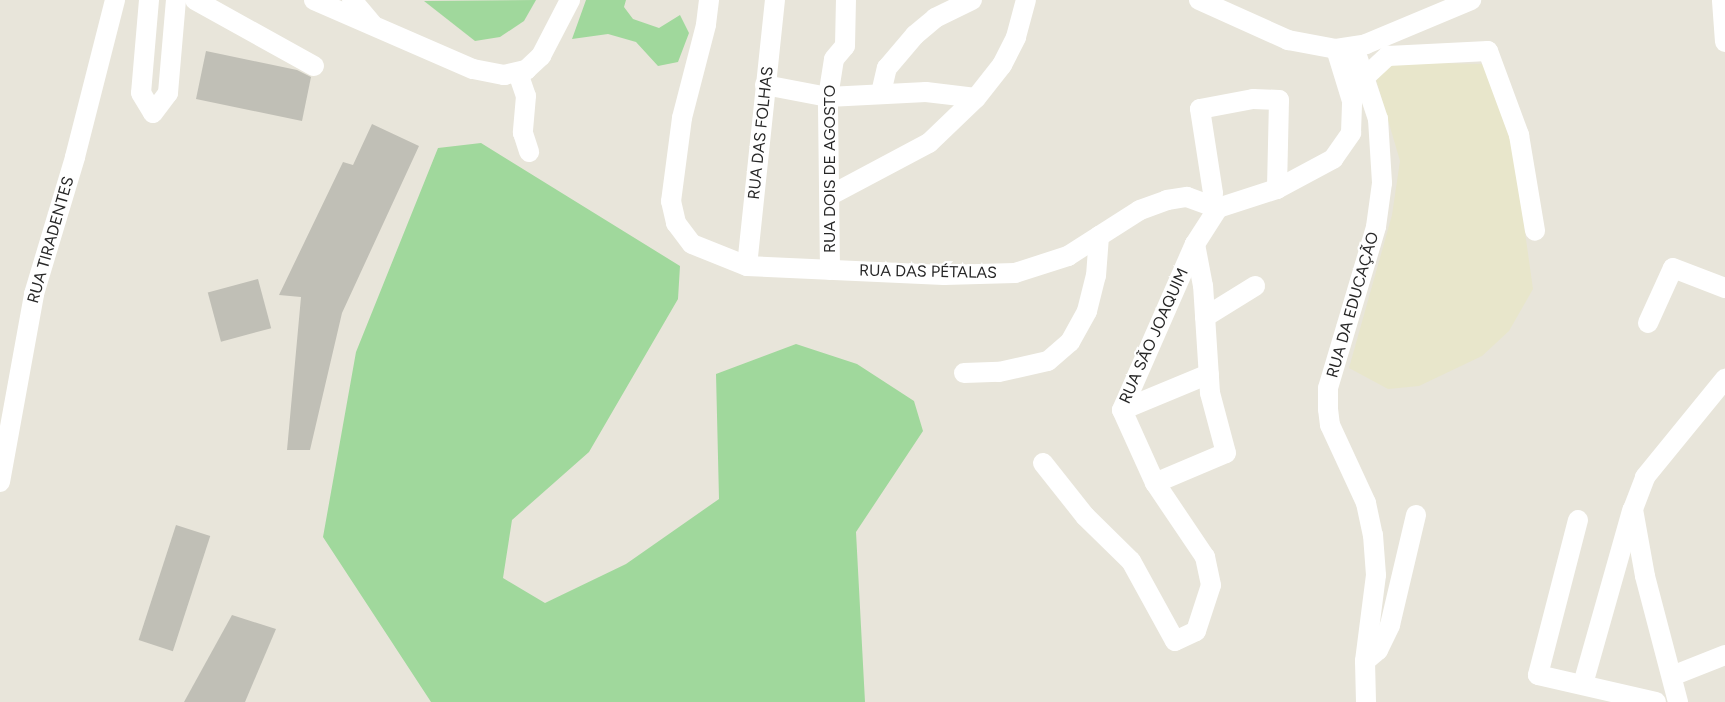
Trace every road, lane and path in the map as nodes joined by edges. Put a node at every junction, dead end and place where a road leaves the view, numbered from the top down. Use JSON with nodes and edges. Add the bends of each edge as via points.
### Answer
{"nodes":[{"id":1,"x":115,"y":0,"type":"edge"},
{"id":2,"x":149,"y":0,"type":"edge"},
{"id":3,"x":176,"y":0,"type":"edge"},
{"id":4,"x":195,"y":0,"type":"edge"},
{"id":5,"x":314,"y":0,"type":"edge"},
{"id":6,"x":352,"y":0,"type":"edge"},
{"id":7,"x":570,"y":0,"type":"edge"},
{"id":8,"x":709,"y":0,"type":"edge"},
{"id":9,"x":775,"y":0,"type":"edge"},
{"id":10,"x":846,"y":0,"type":"edge"},
{"id":11,"x":972,"y":0,"type":"edge"},
{"id":12,"x":1026,"y":0,"type":"edge"},
{"id":13,"x":1199,"y":0,"type":"edge"},
{"id":14,"x":1421,"y":0,"type":"edge"},
{"id":15,"x":1471,"y":0,"type":"edge"},
{"id":16,"x":1723,"y":1,"type":"edge"},
{"id":17,"x":1417,"y":22,"type":"junction"},
{"id":18,"x":374,"y":26,"type":"junction"},
{"id":19,"x":1725,"y":42,"type":"edge"},
{"id":20,"x":1345,"y":48,"type":"junction"},
{"id":21,"x":314,"y":66,"type":"dead end"},
{"id":22,"x":518,"y":73,"type":"junction"},
{"id":23,"x":1364,"y":78,"type":"junction"},
{"id":24,"x":765,"y":85,"type":"junction"},
{"id":25,"x":881,"y":93,"type":"junction"},
{"id":26,"x":526,"y":96,"type":"junction"},
{"id":27,"x":828,"y":97,"type":"junction"},
{"id":28,"x":976,"y":98,"type":"junction"},
{"id":29,"x":543,"y":106,"type":"dead end"},
{"id":30,"x":529,"y":152,"type":"dead end"},
{"id":31,"x":1277,"y":189,"type":"junction"},
{"id":32,"x":831,"y":195,"type":"junction"},
{"id":33,"x":1214,"y":207,"type":"junction"},
{"id":34,"x":1536,"y":231,"type":"dead end"},
{"id":35,"x":1099,"y":236,"type":"junction"},
{"id":36,"x":1195,"y":244,"type":"junction"},
{"id":37,"x":747,"y":267,"type":"junction"},
{"id":38,"x":830,"y":270,"type":"junction"},
{"id":39,"x":1255,"y":286,"type":"dead end"},
{"id":40,"x":1725,"y":288,"type":"edge"},
{"id":41,"x":1205,"y":317,"type":"junction"},
{"id":42,"x":1648,"y":323,"type":"dead end"},
{"id":43,"x":964,"y":373,"type":"dead end"},
{"id":44,"x":1209,"y":374,"type":"junction"},
{"id":45,"x":1725,"y":379,"type":"edge"},
{"id":46,"x":1122,"y":410,"type":"junction"},
{"id":47,"x":1043,"y":463,"type":"dead end"},
{"id":48,"x":0,"y":482,"type":"edge"},
{"id":49,"x":1155,"y":483,"type":"junction"},
{"id":50,"x":1633,"y":509,"type":"junction"},
{"id":51,"x":1416,"y":515,"type":"dead end"},
{"id":52,"x":1578,"y":520,"type":"dead end"},
{"id":53,"x":1725,"y":655,"type":"edge"},
{"id":54,"x":1365,"y":661,"type":"junction"},
{"id":55,"x":1672,"y":676,"type":"junction"},
{"id":56,"x":1582,"y":684,"type":"junction"},
{"id":57,"x":1366,"y":702,"type":"edge"},
{"id":58,"x":1656,"y":702,"type":"edge"},
{"id":59,"x":1678,"y":702,"type":"edge"}],
"edges":[{"from":1,"to":48,"type":"street","name":"RUA TIRADENTES","via":[[75,157],[33,294]]},
{"from":2,"to":3,"type":"street","via":[[141,93],[153,113],[168,93]]},
{"from":4,"to":21,"type":"street"},
{"from":5,"to":18,"type":"street"},
{"from":6,"to":18,"type":"street"},
{"from":7,"to":22,"type":"street","via":[[546,49],[534,64]]},
{"from":8,"to":37,"type":"street","name":"RUA DAS PÉTALAS","via":[[672,178],[676,223],[692,244]]},
{"from":9,"to":24,"type":"street","name":"RUA DAS FOLHAS"},
{"from":10,"to":27,"type":"street","name":"RUA DOIS DE AGOSTO","via":[[845,46],[834,59]]},
{"from":11,"to":25,"type":"street","via":[[935,18],[915,35],[887,68]]},
{"from":12,"to":28,"type":"street","via":[[1002,66]]},
{"from":13,"to":20,"type":"street","via":[[1288,40]]},
{"from":14,"to":17,"type":"street","via":[[1422,12]]},
{"from":15,"to":17,"type":"street"},
{"from":16,"to":19,"type":"street"},
{"from":17,"to":20,"type":"street"},
{"from":18,"to":22,"type":"street","via":[[473,69],[490,74]]},
{"from":20,"to":23,"type":"street","name":"RUA DA EDUCAÇÃO"},
{"from":20,"to":31,"type":"street","via":[[1352,101],[1351,133],[1333,159]]},
{"from":22,"to":26,"type":"street"},
{"from":23,"to":34,"type":"street","via":[[1388,57],[1488,51],[1519,135]]},
{"from":23,"to":54,"type":"street","name":"RUA DA EDUCAÇÃO","via":[[1381,136],[1382,183],[1376,227],[1328,388],[1328,409],[1330,425],[1366,503],[1373,536],[1376,575]]},
{"from":24,"to":27,"type":"street"},
{"from":24,"to":37,"type":"street","name":"RUA DAS FOLHAS"},
{"from":25,"to":27,"type":"street"},
{"from":25,"to":28,"type":"street","via":[[952,93]]},
{"from":26,"to":29,"type":"street"},
{"from":26,"to":30,"type":"street","via":[[523,133]]},
{"from":27,"to":32,"type":"street","name":"RUA DOIS DE AGOSTO"},
{"from":28,"to":32,"type":"street","via":[[929,143]]},
{"from":31,"to":33,"type":"street"},
{"from":31,"to":33,"type":"street","via":[[1279,100],[1253,99],[1200,109]]},
{"from":32,"to":38,"type":"street","name":"RUA DOIS DE AGOSTO"},
{"from":33,"to":35,"type":"street","name":"RUA DAS PÉTALAS","via":[[1187,197],[1140,210]]},
{"from":33,"to":36,"type":"street","name":"RUA SÃO JOAQUIM"},
{"from":35,"to":38,"type":"street","name":"RUA DAS PÉTALAS","via":[[1068,256],[1015,273],[944,275]]},
{"from":35,"to":43,"type":"street","via":[[1096,276],[1087,311],[1070,342],[1048,361],[999,372]]},
{"from":36,"to":41,"type":"street"},
{"from":36,"to":46,"type":"street","name":"RUA SÃO JOAQUIM"},
{"from":37,"to":38,"type":"street","name":"RUA DAS PÉTALAS"},
{"from":39,"to":41,"type":"street"},
{"from":40,"to":42,"type":"street","via":[[1672,268]]},
{"from":41,"to":44,"type":"street"},
{"from":44,"to":46,"type":"street"},
{"from":44,"to":49,"type":"street","via":[[1226,453]]},
{"from":45,"to":50,"type":"street","via":[[1645,477]]},
{"from":46,"to":49,"type":"street","name":"RUA SÃO JOAQUIM"},
{"from":47,"to":49,"type":"street","name":"RUA SÃO JOAQUIM","via":[[1085,516],[1131,561],[1175,641],[1196,631],[1210,576],[1205,557]]},
{"from":50,"to":55,"type":"street","via":[[1645,576]]},
{"from":50,"to":56,"type":"street"},
{"from":51,"to":54,"type":"street","via":[[1390,625],[1378,650]]},
{"from":52,"to":56,"type":"street","via":[[1538,675]]},
{"from":53,"to":55,"type":"street"},
{"from":54,"to":57,"type":"street","name":"RUA DA EDUCAÇÃO"},
{"from":55,"to":59,"type":"street"},
{"from":56,"to":58,"type":"street"}]}
